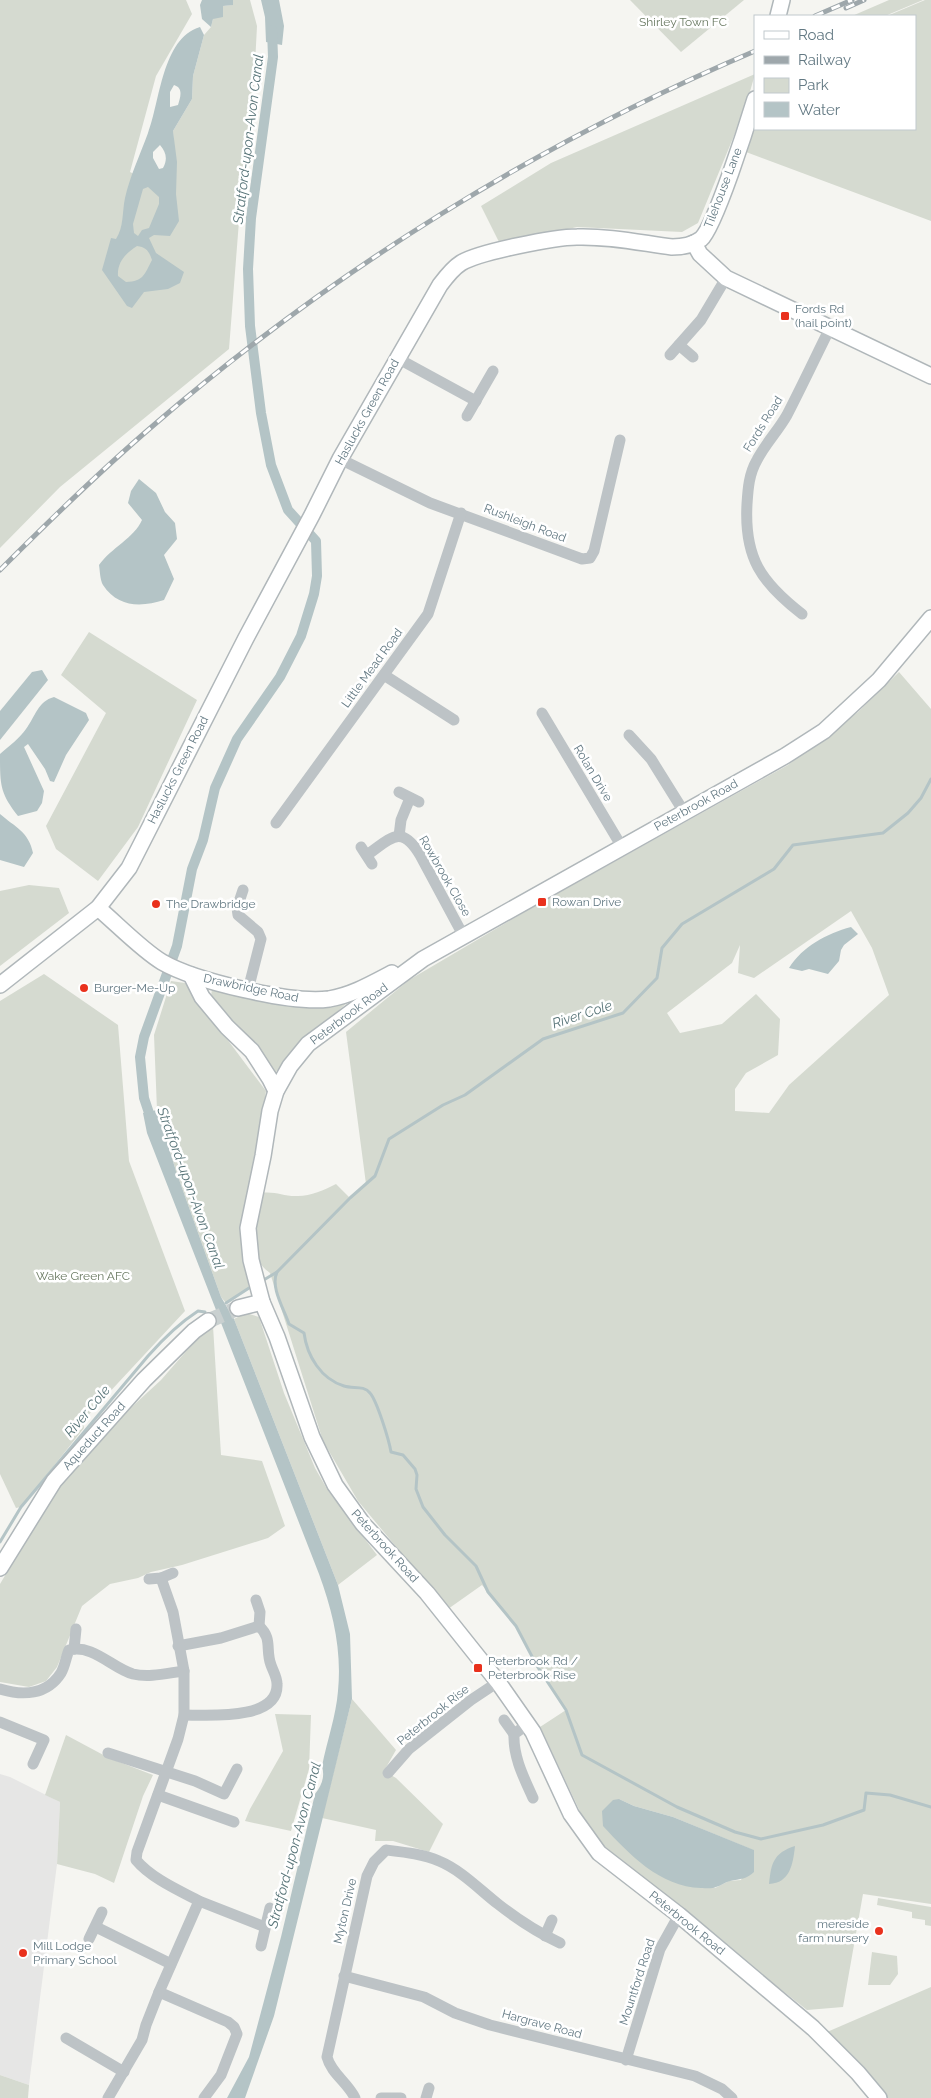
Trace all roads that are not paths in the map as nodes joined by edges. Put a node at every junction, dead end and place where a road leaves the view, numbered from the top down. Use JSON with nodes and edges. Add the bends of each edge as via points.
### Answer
{"nodes":[{"id":1,"x":782,"y":0,"type":"edge"},
{"id":2,"x":778,"y":15,"type":"edge"},
{"id":3,"x":754,"y":102,"type":"edge"},
{"id":4,"x":694,"y":243,"type":"junction"},
{"id":5,"x":726,"y":278,"type":"junction"},
{"id":6,"x":831,"y":326,"type":"junction"},
{"id":7,"x":679,"y":345,"type":"junction"},
{"id":8,"x":670,"y":355,"type":"dead end"},
{"id":9,"x":693,"y":357,"type":"dead end"},
{"id":10,"x":397,"y":358,"type":"junction"},
{"id":11,"x":493,"y":371,"type":"dead end"},
{"id":12,"x":931,"y":376,"type":"edge"},
{"id":13,"x":476,"y":402,"type":"junction"},
{"id":14,"x":467,"y":416,"type":"dead end"},
{"id":15,"x":620,"y":440,"type":"dead end"},
{"id":16,"x":340,"y":459,"type":"junction"},
{"id":17,"x":461,"y":513,"type":"junction"},
{"id":18,"x":802,"y":614,"type":"dead end"},
{"id":19,"x":931,"y":618,"type":"edge"},
{"id":20,"x":384,"y":675,"type":"junction"},
{"id":21,"x":542,"y":713,"type":"dead end"},
{"id":22,"x":454,"y":720,"type":"dead end"},
{"id":23,"x":629,"y":735,"type":"dead end"},
{"id":24,"x":409,"y":797,"type":"dead end"},
{"id":25,"x":684,"y":812,"type":"junction"},
{"id":26,"x":276,"y":823,"type":"dead end"},
{"id":27,"x":400,"y":836,"type":"junction"},
{"id":28,"x":622,"y":847,"type":"junction"},
{"id":29,"x":366,"y":855,"type":"dead end"},
{"id":30,"x":243,"y":890,"type":"dead end"},
{"id":31,"x":98,"y":908,"type":"junction"},
{"id":32,"x":463,"y":935,"type":"junction"},
{"id":33,"x":423,"y":959,"type":"junction"},
{"id":34,"x":191,"y":975,"type":"junction"},
{"id":35,"x":0,"y":985,"type":"edge"},
{"id":36,"x":248,"y":990,"type":"junction"},
{"id":37,"x":276,"y":1091,"type":"junction"},
{"id":38,"x":262,"y":1302,"type":"junction"},
{"id":39,"x":238,"y":1308,"type":"tunnel mouth"},
{"id":40,"x":208,"y":1321,"type":"tunnel mouth"},
{"id":41,"x":0,"y":1568,"type":"edge"},
{"id":42,"x":173,"y":1574,"type":"dead end"},
{"id":43,"x":161,"y":1578,"type":"junction"},
{"id":44,"x":149,"y":1579,"type":"dead end"},
{"id":45,"x":256,"y":1600,"type":"dead end"},
{"id":46,"x":259,"y":1626,"type":"junction"},
{"id":47,"x":76,"y":1629,"type":"dead end"},
{"id":48,"x":178,"y":1646,"type":"junction"},
{"id":49,"x":74,"y":1649,"type":"junction"},
{"id":50,"x":184,"y":1671,"type":"junction"},
{"id":51,"x":498,"y":1682,"type":"junction"},
{"id":52,"x":0,"y":1689,"type":"edge"},
{"id":53,"x":184,"y":1715,"type":"junction"},
{"id":54,"x":504,"y":1720,"type":"dead end"},
{"id":55,"x":0,"y":1722,"type":"edge"},
{"id":56,"x":528,"y":1724,"type":"junction"},
{"id":57,"x":514,"y":1734,"type":"junction"},
{"id":58,"x":108,"y":1753,"type":"dead end"},
{"id":59,"x":33,"y":1764,"type":"dead end"},
{"id":60,"x":237,"y":1769,"type":"dead end"},
{"id":61,"x":165,"y":1772,"type":"junction"},
{"id":62,"x":388,"y":1773,"type":"dead end"},
{"id":63,"x":158,"y":1794,"type":"junction"},
{"id":64,"x":533,"y":1798,"type":"dead end"},
{"id":65,"x":234,"y":1822,"type":"dead end"},
{"id":66,"x":198,"y":1901,"type":"junction"},
{"id":67,"x":270,"y":1908,"type":"dead end"},
{"id":68,"x":102,"y":1912,"type":"dead end"},
{"id":69,"x":679,"y":1915,"type":"junction"},
{"id":70,"x":552,"y":1920,"type":"dead end"},
{"id":71,"x":96,"y":1927,"type":"junction"},
{"id":72,"x":265,"y":1927,"type":"junction"},
{"id":73,"x":546,"y":1936,"type":"junction"},
{"id":74,"x":89,"y":1939,"type":"dead end"},
{"id":75,"x":560,"y":1942,"type":"dead end"},
{"id":76,"x":260,"y":1946,"type":"dead end"},
{"id":77,"x":171,"y":1964,"type":"junction"},
{"id":78,"x":344,"y":1976,"type":"junction"},
{"id":79,"x":159,"y":1992,"type":"junction"},
{"id":80,"x":66,"y":2038,"type":"dead end"},
{"id":81,"x":626,"y":2060,"type":"junction"},
{"id":82,"x":124,"y":2072,"type":"junction"},
{"id":83,"x":108,"y":2098,"type":"edge"},
{"id":84,"x":204,"y":2098,"type":"edge"},
{"id":85,"x":354,"y":2098,"type":"edge"},
{"id":86,"x":381,"y":2098,"type":"edge"},
{"id":87,"x":401,"y":2098,"type":"edge"},
{"id":88,"x":732,"y":2098,"type":"edge"},
{"id":89,"x":879,"y":2098,"type":"edge"}],
"edges":[{"from":1,"to":2,"type":"street"},
{"from":3,"to":4,"type":"street","name":"Tilehouse Lane","via":[[714,216],[702,238]]},
{"from":4,"to":5,"type":"street","via":[[700,254]]},
{"from":4,"to":10,"type":"street","name":"Haslucks Green Road","via":[[672,248],[576,236],[502,250],[462,262],[440,285]]},
{"from":5,"to":6,"type":"street"},
{"from":5,"to":7,"type":"street","via":[[701,320]]},
{"from":6,"to":12,"type":"street"},
{"from":6,"to":18,"type":"street","name":"Fords Road","via":[[785,418],[757,458],[748,485],[747,536],[754,558],[766,581]]},
{"from":7,"to":8,"type":"street"},
{"from":7,"to":9,"type":"street"},
{"from":10,"to":13,"type":"street"},
{"from":10,"to":16,"type":"street","name":"Haslucks Green Road"},
{"from":11,"to":13,"type":"street"},
{"from":13,"to":14,"type":"street"},
{"from":15,"to":17,"type":"street","name":"Rushleigh Road","via":[[590,558],[582,559]]},
{"from":16,"to":17,"type":"street","name":"Rushleigh Road","via":[[430,503]]},
{"from":16,"to":31,"type":"street","name":"Haslucks Green Road","via":[[129,868]]},
{"from":17,"to":20,"type":"street","name":"Little Mead Road","via":[[428,614]]},
{"from":19,"to":25,"type":"street","name":"Peterbrook Road","via":[[879,680],[824,731]]},
{"from":20,"to":22,"type":"street"},
{"from":20,"to":26,"type":"street","name":"Little Mead Road"},
{"from":21,"to":28,"type":"street","name":"Rolan Drive"},
{"from":23,"to":25,"type":"street","via":[[651,759]]},
{"from":24,"to":27,"type":"street","name":"Rowbrook Close","via":[[401,820]]},
{"from":25,"to":28,"type":"street","name":"Peterbrook Road"},
{"from":27,"to":29,"type":"street","name":"Rowbrook Close","via":[[394,836]]},
{"from":27,"to":32,"type":"street","name":"Rowbrook Close","via":[[413,843]]},
{"from":28,"to":32,"type":"street","name":"Peterbrook Road"},
{"from":30,"to":36,"type":"street","via":[[238,915],[258,932],[261,939]]},
{"from":31,"to":34,"type":"street","name":"Drawbridge Road","via":[[171,966]]},
{"from":31,"to":35,"type":"street","name":"Haslucks Green Road"},
{"from":32,"to":33,"type":"street","name":"Peterbrook Road"},
{"from":33,"to":36,"type":"street","name":"Drawbridge Road","via":[[353,993],[328,999],[308,1000]]},
{"from":33,"to":37,"type":"street","name":"Peterbrook Road","via":[[308,1044]]},
{"from":34,"to":36,"type":"street","name":"Drawbridge Road"},
{"from":34,"to":37,"type":"street","name":"Drawbridge Road","via":[[202,996],[252,1052]]},
{"from":37,"to":38,"type":"street","name":"Peterbrook Road","via":[[248,1228],[251,1260]]},
{"from":38,"to":39,"type":"street"},
{"from":38,"to":51,"type":"street","name":"Peterbrook Road","via":[[312,1437],[335,1485],[363,1524],[427,1593]]},
{"from":40,"to":41,"type":"street","name":"Aqueduct Road","via":[[194,1330],[144,1380],[54,1481]]},
{"from":42,"to":43,"type":"street"},
{"from":43,"to":44,"type":"street"},
{"from":43,"to":48,"type":"street","via":[[173,1612]]},
{"from":45,"to":46,"type":"street","via":[[260,1612]]},
{"from":46,"to":48,"type":"street","via":[[221,1638]]},
{"from":46,"to":53,"type":"street","via":[[268,1639],[268,1656],[277,1682],[267,1705],[258,1710],[220,1716]]},
{"from":47,"to":49,"type":"street"},
{"from":48,"to":50,"type":"street"},
{"from":49,"to":50,"type":"street","via":[[104,1658],[132,1673]]},
{"from":49,"to":52,"type":"street","via":[[69,1650],[61,1672],[52,1684],[40,1691],[20,1693]]},
{"from":50,"to":53,"type":"street"},
{"from":51,"to":56,"type":"street","name":"Peterbrook Road"},
{"from":51,"to":62,"type":"street","name":"Peterbrook Rise","via":[[409,1749]]},
{"from":53,"to":61,"type":"street"},
{"from":54,"to":57,"type":"street"},
{"from":55,"to":59,"type":"street","via":[[44,1740]]},
{"from":56,"to":57,"type":"street"},
{"from":56,"to":69,"type":"street","name":"Peterbrook Road","via":[[571,1814],[599,1853]]},
{"from":57,"to":64,"type":"street","via":[[520,1770]]},
{"from":58,"to":61,"type":"street"},
{"from":60,"to":61,"type":"street","via":[[224,1794]]},
{"from":61,"to":63,"type":"street"},
{"from":63,"to":65,"type":"street"},
{"from":63,"to":66,"type":"street","via":[[136,1860],[156,1877]]},
{"from":66,"to":72,"type":"street"},
{"from":66,"to":77,"type":"street"},
{"from":67,"to":72,"type":"street"},
{"from":68,"to":71,"type":"street"},
{"from":69,"to":81,"type":"street","name":"Mountford Road","via":[[660,1949]]},
{"from":69,"to":89,"type":"street","name":"Peterbrook Road","via":[[813,2028]]},
{"from":70,"to":73,"type":"street"},
{"from":71,"to":74,"type":"street"},
{"from":71,"to":77,"type":"street"},
{"from":72,"to":76,"type":"street"},
{"from":73,"to":75,"type":"street","name":"Myton Drive"},
{"from":73,"to":78,"type":"street","name":"Myton Drive","via":[[440,1861],[386,1850],[374,1862],[367,1876]]},
{"from":77,"to":79,"type":"street"},
{"from":78,"to":81,"type":"street","name":"Hargrave Road","via":[[424,1997],[455,2013],[490,2025]]},
{"from":78,"to":85,"type":"street","name":"Myton Drive","via":[[327,2057]]},
{"from":79,"to":82,"type":"street","via":[[142,2040]]},
{"from":79,"to":84,"type":"street","via":[[228,2022],[237,2034],[221,2075]]},
{"from":80,"to":82,"type":"street"},
{"from":81,"to":88,"type":"street","name":"Hargrave Road","via":[[695,2076],[722,2088]]},
{"from":82,"to":83,"type":"street"},
{"from":86,"to":87,"type":"street"}]}
